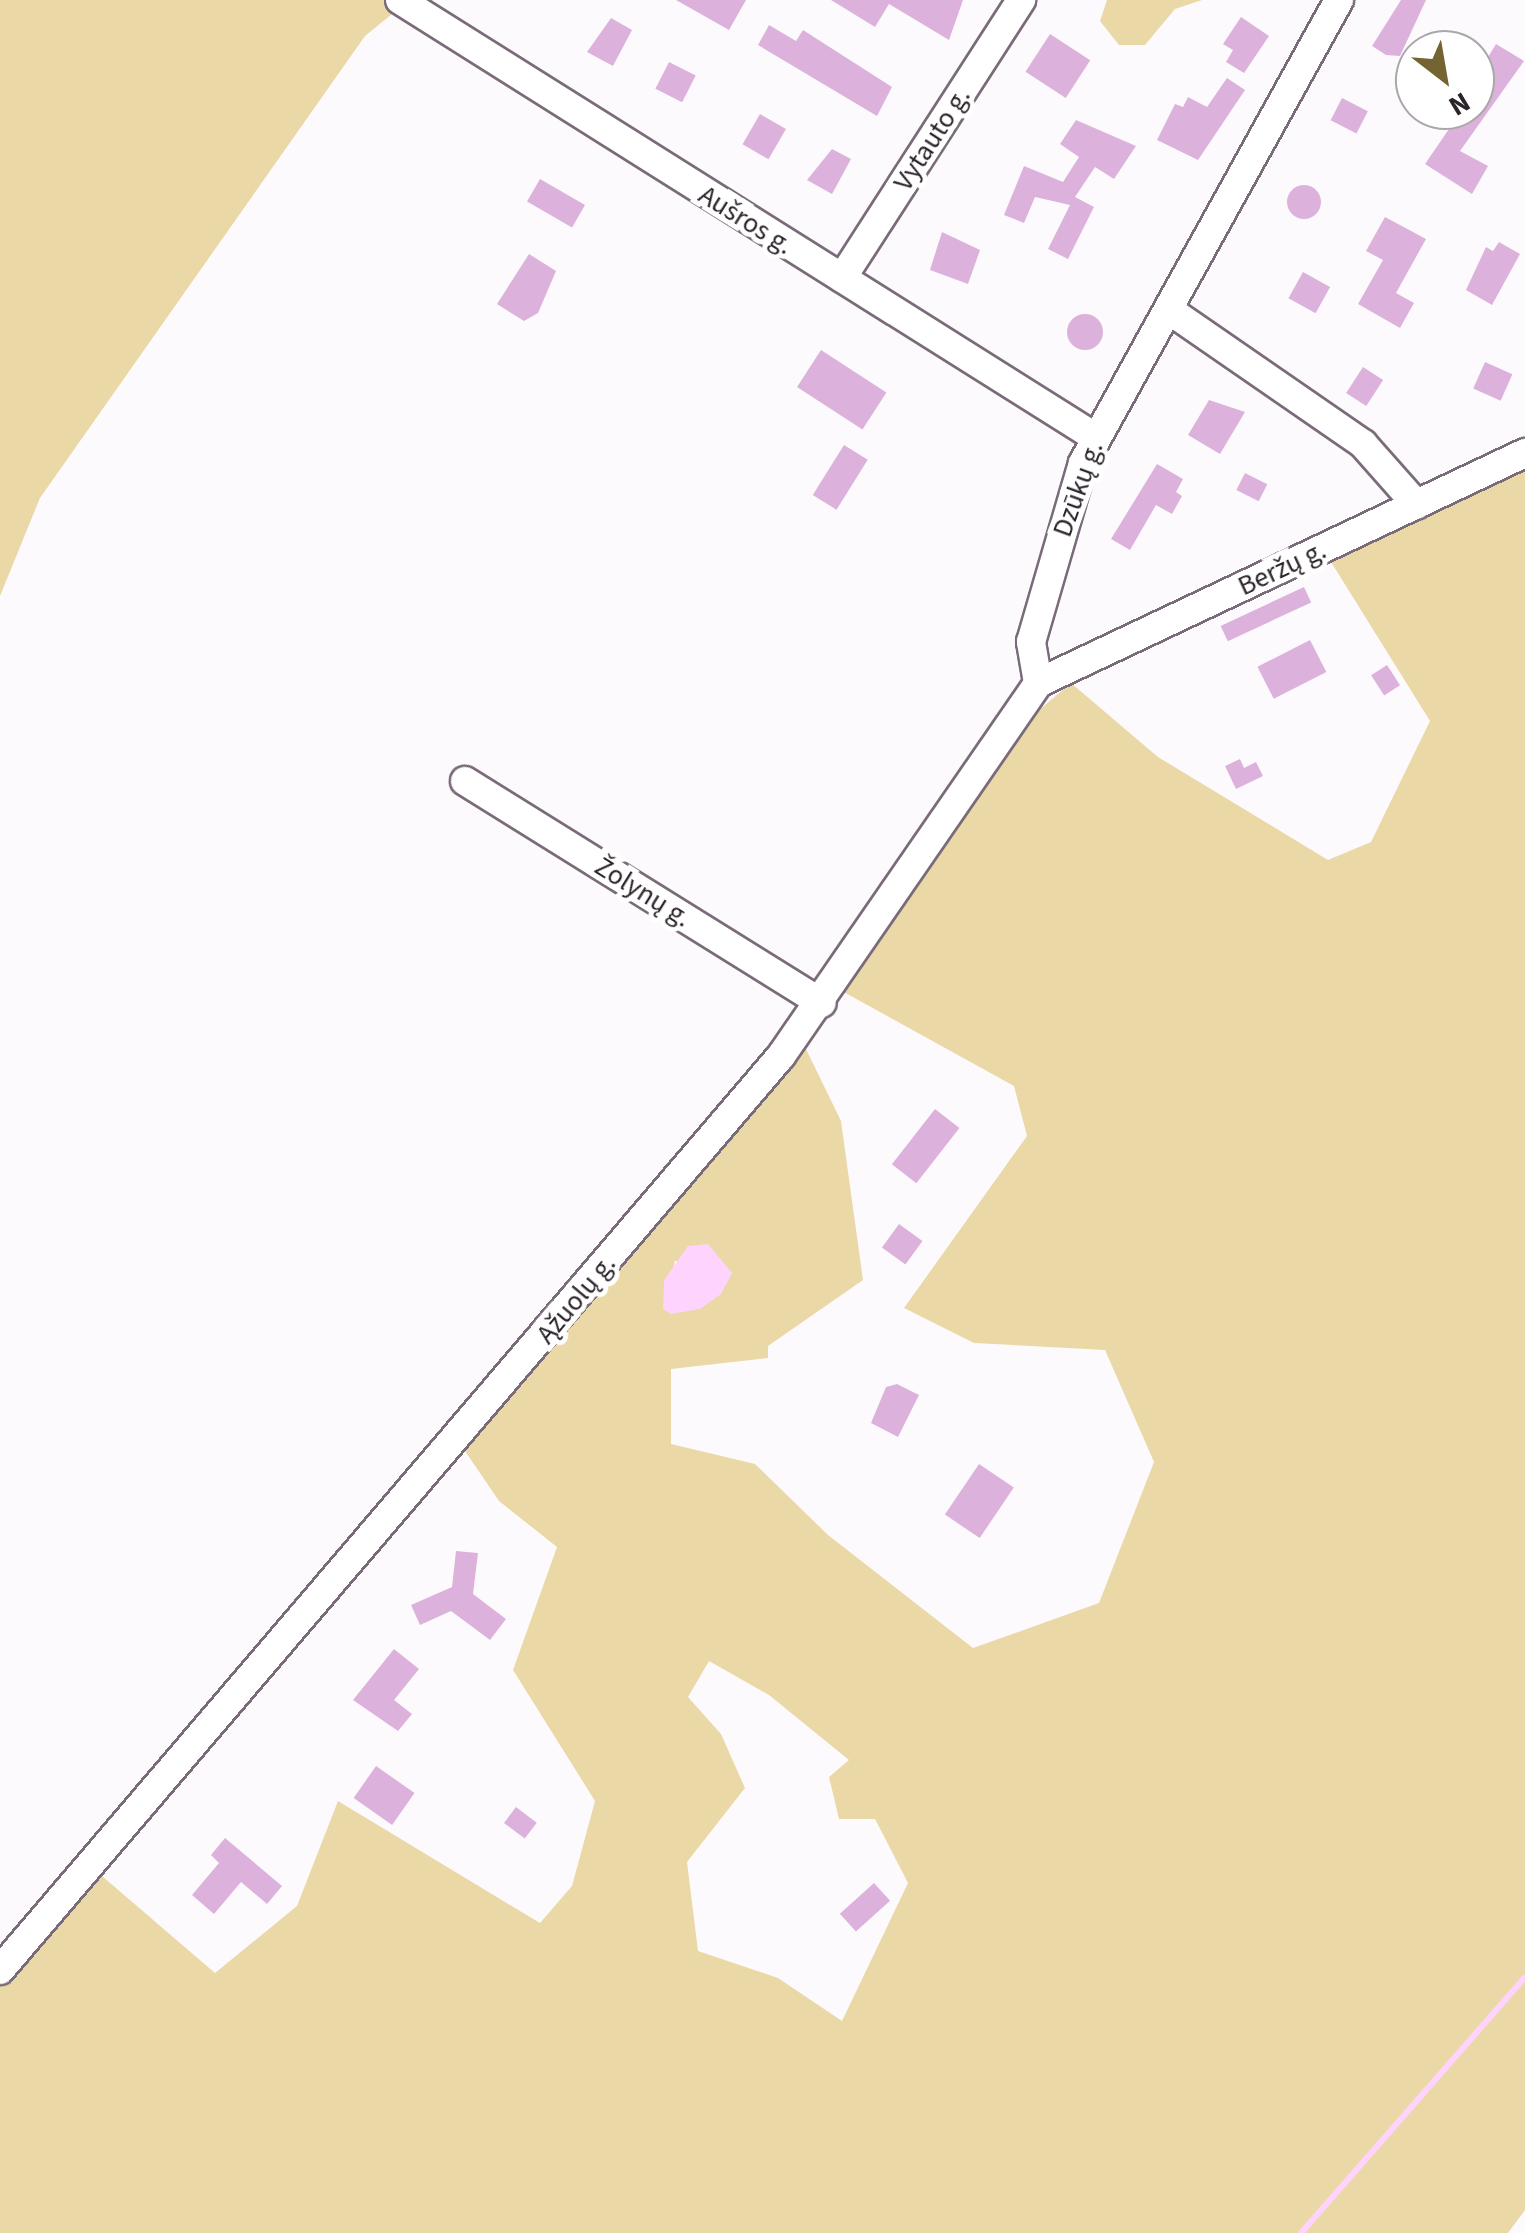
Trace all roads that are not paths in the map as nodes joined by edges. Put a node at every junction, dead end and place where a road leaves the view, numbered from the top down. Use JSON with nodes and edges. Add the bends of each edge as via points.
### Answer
{"nodes":[{"id":1,"x":400,"y":0,"type":"edge"},
{"id":2,"x":1021,"y":0,"type":"edge"},
{"id":3,"x":1339,"y":0,"type":"edge"},
{"id":4,"x":842,"y":278,"type":"junction"},
{"id":5,"x":1169,"y":310,"type":"junction"},
{"id":6,"x":1095,"y":438,"type":"junction"},
{"id":7,"x":1525,"y":452,"type":"edge"},
{"id":8,"x":1416,"y":505,"type":"junction"},
{"id":9,"x":1038,"y":683,"type":"junction"},
{"id":10,"x":465,"y":781,"type":"dead end"},
{"id":11,"x":821,"y":1003,"type":"junction"},
{"id":12,"x":0,"y":1970,"type":"edge"}],
"edges":[{"from":1,"to":4,"type":"street","name":"Aušros g.","via":[[404,10]]},
{"from":2,"to":4,"type":"street","name":"Vytauto g."},
{"from":3,"to":5,"type":"street","name":"Dzūkų g."},
{"from":4,"to":6,"type":"street","name":"Aušros g."},
{"from":5,"to":6,"type":"street","name":"Dzūkų g."},
{"from":5,"to":8,"type":"street","via":[[1363,444]]},
{"from":6,"to":9,"type":"street","name":"Dzūkų g.","via":[[1032,642]]},
{"from":7,"to":8,"type":"street","name":"Beržų g."},
{"from":8,"to":9,"type":"street","name":"Beržų g."},
{"from":9,"to":11,"type":"street","name":"Ąžuolų g."},
{"from":10,"to":11,"type":"street","name":"Žolynų g."},
{"from":11,"to":12,"type":"street","name":"Ąžuolų g.","via":[[484,1409]]}]}
